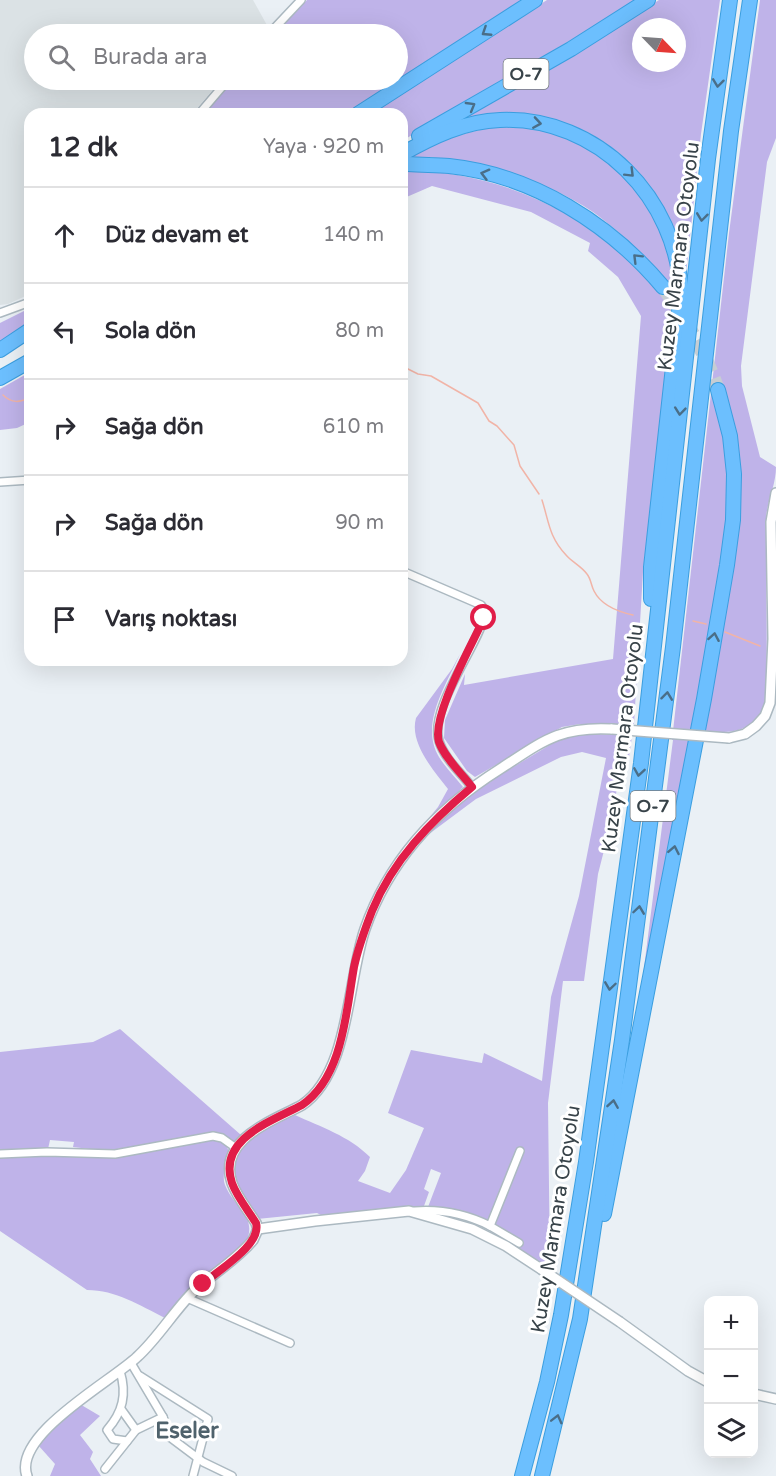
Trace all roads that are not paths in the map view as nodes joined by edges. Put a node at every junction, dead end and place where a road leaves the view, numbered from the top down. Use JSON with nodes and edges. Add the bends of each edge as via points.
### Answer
{"nodes":[{"id":1,"x":301,"y":0,"type":"edge"},
{"id":2,"x":535,"y":0,"type":"edge"},
{"id":3,"x":648,"y":0,"type":"edge"},
{"id":4,"x":730,"y":0,"type":"edge"},
{"id":5,"x":750,"y":0,"type":"edge"},
{"id":6,"x":278,"y":24,"type":"edge"},
{"id":7,"x":408,"y":82,"type":"edge"},
{"id":8,"x":219,"y":90,"type":"edge"},
{"id":9,"x":395,"y":90,"type":"edge"},
{"id":10,"x":204,"y":108,"type":"edge"},
{"id":11,"x":367,"y":108,"type":"edge"},
{"id":12,"x":408,"y":143,"type":"edge"},
{"id":13,"x":408,"y":156,"type":"edge"},
{"id":14,"x":408,"y":159,"type":"edge"},
{"id":15,"x":663,"y":287,"type":"tunnel mouth"},
{"id":16,"x":24,"y":304,"type":"edge"},
{"id":17,"x":0,"y":313,"type":"edge"},
{"id":18,"x":24,"y":334,"type":"edge"},
{"id":19,"x":24,"y":345,"type":"edge"},
{"id":20,"x":0,"y":350,"type":"edge"},
{"id":21,"x":0,"y":361,"type":"edge"},
{"id":22,"x":24,"y":364,"type":"edge"},
{"id":23,"x":0,"y":378,"type":"edge"},
{"id":24,"x":717,"y":390,"type":"tunnel mouth"},
{"id":25,"x":24,"y":480,"type":"edge"},
{"id":26,"x":0,"y":482,"type":"edge"},
{"id":27,"x":776,"y":493,"type":"edge"},
{"id":28,"x":408,"y":574,"type":"edge"},
{"id":29,"x":650,"y":670,"type":"junction"},
{"id":30,"x":472,"y":787,"type":"junction"},
{"id":31,"x":236,"y":1148,"type":"junction"},
{"id":32,"x":520,"y":1151,"type":"dead end"},
{"id":33,"x":0,"y":1154,"type":"edge"},
{"id":34,"x":409,"y":1211,"type":"junction"},
{"id":35,"x":490,"y":1226,"type":"junction"},
{"id":36,"x":258,"y":1229,"type":"junction"},
{"id":37,"x":519,"y":1243,"type":"dead end"},
{"id":38,"x":187,"y":1298,"type":"junction"},
{"id":39,"x":580,"y":1318,"type":"junction"},
{"id":40,"x":290,"y":1343,"type":"dead end"},
{"id":41,"x":131,"y":1363,"type":"junction"},
{"id":42,"x":120,"y":1371,"type":"junction"},
{"id":43,"x":139,"y":1376,"type":"junction"},
{"id":44,"x":704,"y":1380,"type":"edge"},
{"id":45,"x":758,"y":1395,"type":"edge"},
{"id":46,"x":776,"y":1399,"type":"edge"},
{"id":47,"x":120,"y":1409,"type":"junction"},
{"id":48,"x":163,"y":1416,"type":"junction"},
{"id":49,"x":136,"y":1430,"type":"junction"},
{"id":50,"x":127,"y":1441,"type":"junction"},
{"id":51,"x":198,"y":1458,"type":"junction"},
{"id":52,"x":105,"y":1469,"type":"dead end"},
{"id":53,"x":27,"y":1476,"type":"edge"},
{"id":54,"x":193,"y":1476,"type":"edge"},
{"id":55,"x":232,"y":1476,"type":"edge"},
{"id":56,"x":522,"y":1476,"type":"edge"},
{"id":57,"x":542,"y":1476,"type":"edge"}],
"edges":[{"from":1,"to":6,"type":"street"},
{"from":2,"to":7,"type":"highway","one_way":true},
{"from":12,"to":3,"type":"highway","number":"O-7","one_way":true},
{"from":4,"to":29,"type":"highway","name":"Kuzey Marmara Otoyolu","number":"O-7","one_way":true},
{"from":39,"to":5,"type":"highway","name":"Kuzey Marmara Otoyolu","number":"O-7","one_way":true,"via":[[630,984]]},
{"from":8,"to":10,"type":"street"},
{"from":9,"to":11,"type":"highway","one_way":true},
{"from":13,"to":29,"type":"highway","one_way":true,"via":[[420,144],[463,127],[500,120],[552,126],[597,146],[634,176],[668,229],[678,261],[681,294],[651,567]]},
{"from":15,"to":14,"type":"highway","one_way":true,"via":[[625,246],[559,201],[523,185],[474,171]]},
{"from":16,"to":17,"type":"street"},
{"from":18,"to":20,"type":"highway"},
{"from":19,"to":21,"type":"highway"},
{"from":22,"to":23,"type":"highway"},
{"from":39,"to":24,"type":"highway","one_way":true,"via":[[614,1175],[727,565],[734,474],[730,436]]},
{"from":25,"to":26,"type":"street"},
{"from":27,"to":30,"type":"street","bridge":true,"via":[[771,522],[770,703],[756,726],[729,738],[586,728],[556,735]]},
{"from":28,"to":30,"type":"street","via":[[481,605],[486,612],[442,708],[437,729],[443,751]]},
{"from":29,"to":56,"type":"highway","name":"Kuzey Marmara Otoyolu","number":"O-7","one_way":true,"via":[[574,1240],[547,1382]]},
{"from":30,"to":31,"type":"street","via":[[410,846],[380,892],[359,947],[344,1030],[321,1086],[309,1100],[248,1134]]},
{"from":31,"to":33,"type":"street","via":[[213,1136],[115,1154]]},
{"from":31,"to":36,"type":"street","via":[[230,1164],[233,1186]]},
{"from":32,"to":35,"type":"street"},
{"from":34,"to":35,"type":"street","via":[[459,1214]]},
{"from":34,"to":36,"type":"street"},
{"from":34,"to":44,"type":"street","bridge":true,"via":[[488,1236]]},
{"from":35,"to":37,"type":"street"},
{"from":36,"to":38,"type":"street","via":[[247,1248]]},
{"from":38,"to":40,"type":"street"},
{"from":38,"to":41,"type":"street"},
{"from":57,"to":39,"type":"highway","name":"Kuzey Marmara Otoyolu","number":"O-7","one_way":true},
{"from":41,"to":42,"type":"street"},
{"from":41,"to":43,"type":"street"},
{"from":42,"to":47,"type":"street","via":[[125,1389]]},
{"from":42,"to":53,"type":"street","via":[[89,1391],[33,1444],[26,1458]]},
{"from":43,"to":48,"type":"street"},
{"from":43,"to":51,"type":"street","via":[[208,1419]]},
{"from":45,"to":46,"type":"street"},
{"from":47,"to":49,"type":"street"},
{"from":47,"to":50,"type":"street","via":[[107,1430],[113,1438]]},
{"from":48,"to":49,"type":"street"},
{"from":48,"to":51,"type":"street","via":[[171,1438]]},
{"from":49,"to":50,"type":"street"},
{"from":50,"to":52,"type":"street"},
{"from":51,"to":54,"type":"street"},
{"from":51,"to":55,"type":"street"}]}
